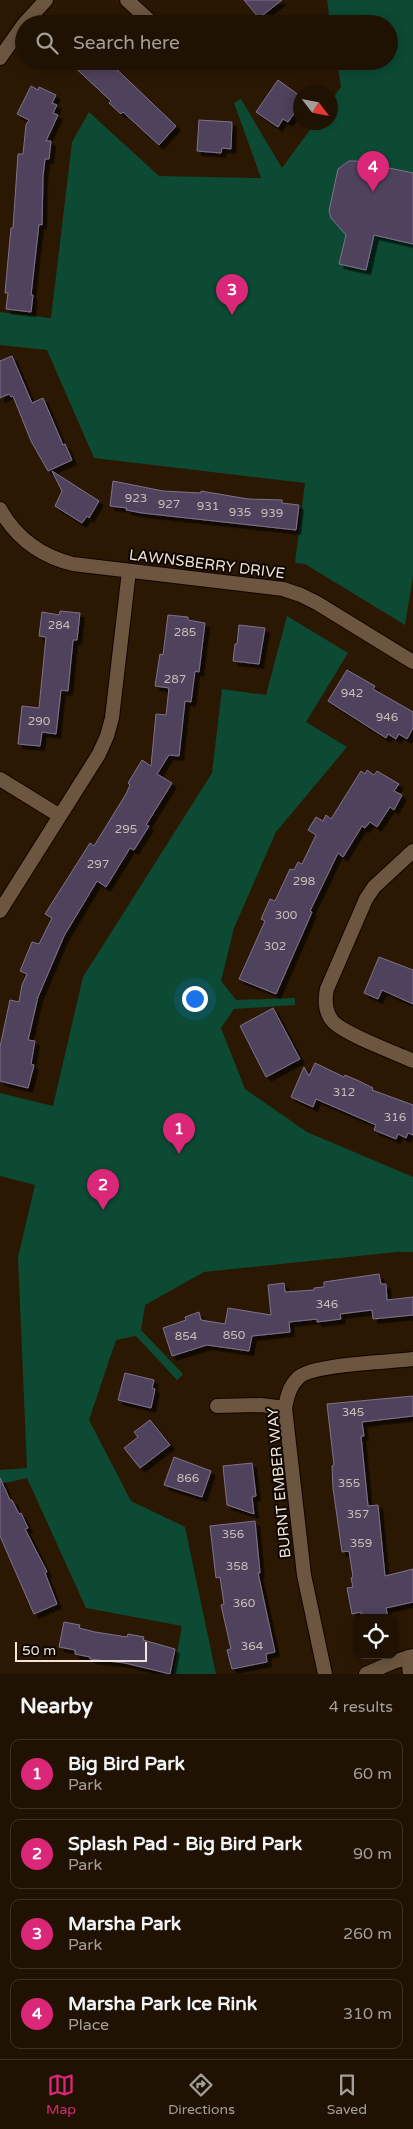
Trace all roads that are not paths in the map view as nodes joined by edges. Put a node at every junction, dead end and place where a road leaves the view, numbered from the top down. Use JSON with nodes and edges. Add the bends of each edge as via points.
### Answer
{"nodes":[{"id":1,"x":46,"y":0,"type":"edge"},
{"id":2,"x":127,"y":0,"type":"edge"},
{"id":3,"x":32,"y":15,"type":"edge"},
{"id":4,"x":143,"y":15,"type":"edge"},
{"id":5,"x":15,"y":37,"type":"edge"},
{"id":6,"x":0,"y":58,"type":"edge"},
{"id":7,"x":0,"y":509,"type":"edge"},
{"id":8,"x":129,"y":571,"type":"junction"},
{"id":9,"x":413,"y":662,"type":"edge"},
{"id":10,"x":0,"y":779,"type":"edge"},
{"id":11,"x":60,"y":816,"type":"junction"},
{"id":12,"x":413,"y":852,"type":"edge"},
{"id":13,"x":0,"y":911,"type":"edge"},
{"id":14,"x":413,"y":1061,"type":"edge"},
{"id":15,"x":413,"y":1360,"type":"edge"},
{"id":16,"x":217,"y":1406,"type":"dead end"},
{"id":17,"x":285,"y":1408,"type":"junction"},
{"id":18,"x":410,"y":1656,"type":"edge"},
{"id":19,"x":325,"y":1674,"type":"edge"},
{"id":20,"x":366,"y":1674,"type":"edge"},
{"id":21,"x":410,"y":1674,"type":"edge"}],
"edges":[{"from":1,"to":3,"type":"street"},
{"from":2,"to":4,"type":"street"},
{"from":5,"to":6,"type":"street"},
{"from":7,"to":8,"type":"street","name":"LAWNSBERRY DRIVE","via":[[17,533],[42,553],[74,564]]},
{"from":8,"to":9,"type":"street","name":"LAWNSBERRY DRIVE","via":[[283,589],[301,595]]},
{"from":8,"to":11,"type":"street","via":[[112,718],[107,736]]},
{"from":10,"to":11,"type":"street"},
{"from":11,"to":13,"type":"street"},
{"from":12,"to":14,"type":"street","via":[[374,887],[366,899],[325,1000],[331,1020],[344,1030]]},
{"from":15,"to":17,"type":"street","name":"BURNT EMBER WAY","via":[[316,1369],[300,1376],[288,1392]]},
{"from":16,"to":17,"type":"street"},
{"from":17,"to":19,"type":"street","name":"BURNT EMBER WAY","via":[[304,1575]]},
{"from":18,"to":20,"type":"street"},
{"from":18,"to":21,"type":"street"}]}
